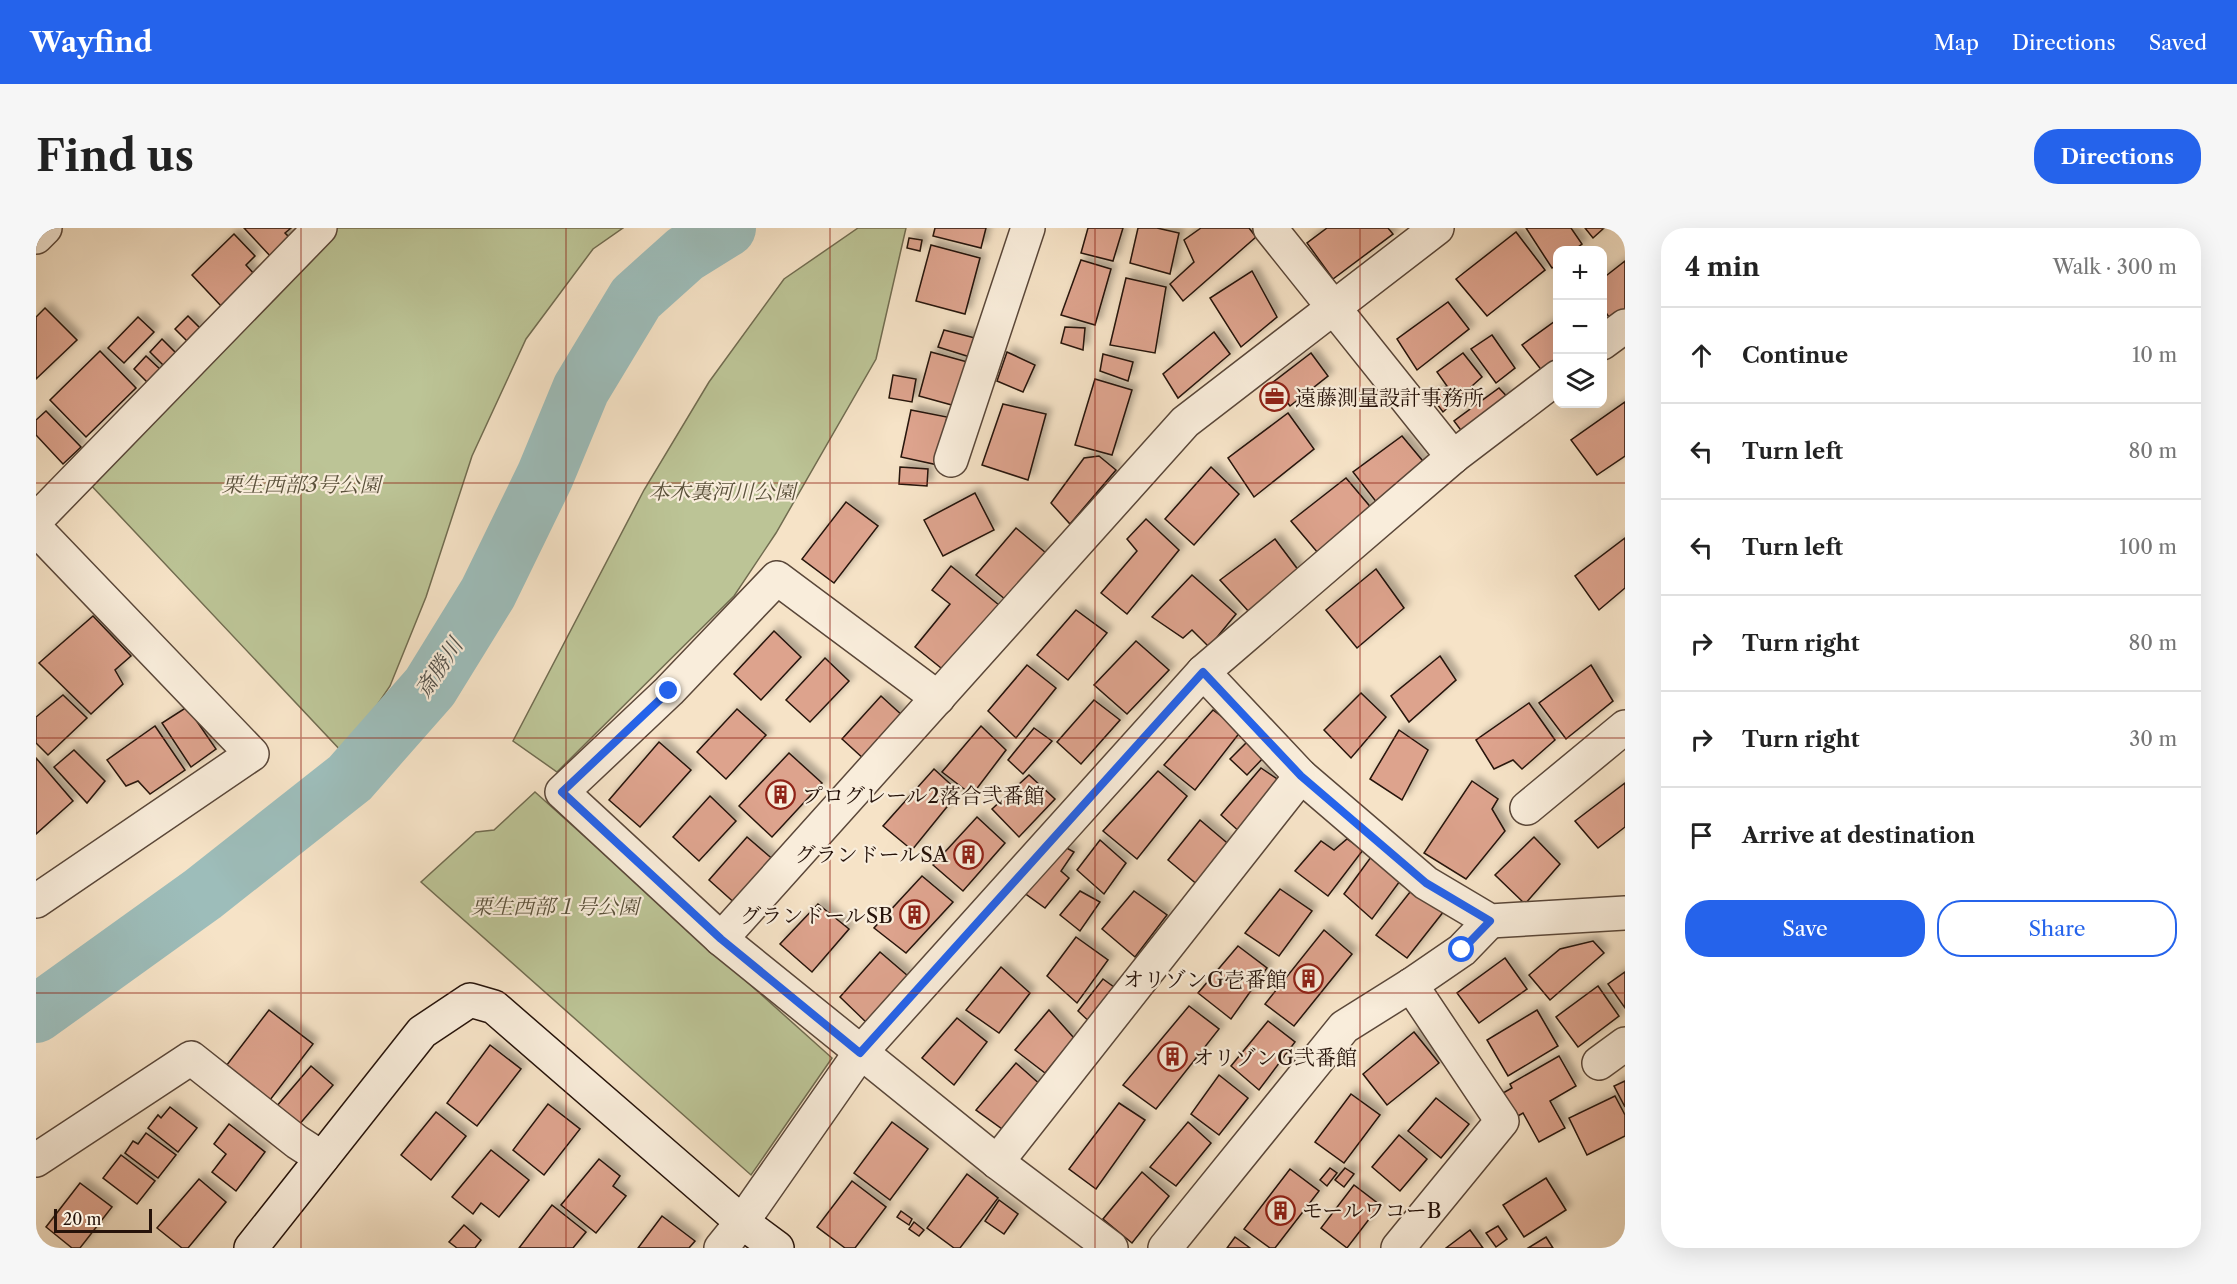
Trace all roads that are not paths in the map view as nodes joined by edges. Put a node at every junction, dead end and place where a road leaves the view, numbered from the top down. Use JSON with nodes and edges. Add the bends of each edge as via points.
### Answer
{"nodes":[{"id":1,"x":45,"y":228,"type":"edge"},
{"id":2,"x":321,"y":228,"type":"edge"},
{"id":3,"x":1028,"y":228,"type":"edge"},
{"id":4,"x":1270,"y":228,"type":"edge"},
{"id":5,"x":1437,"y":228,"type":"edge"},
{"id":6,"x":36,"y":237,"type":"edge"},
{"id":7,"x":1333,"y":309,"type":"junction"},
{"id":8,"x":1625,"y":326,"type":"edge"},
{"id":9,"x":1607,"y":339,"type":"edge"},
{"id":10,"x":1553,"y":380,"type":"edge"},
{"id":11,"x":1453,"y":457,"type":"junction"},
{"id":12,"x":951,"y":460,"type":"dead end"},
{"id":13,"x":36,"y":520,"type":"edge"},
{"id":14,"x":36,"y":529,"type":"edge"},
{"id":15,"x":1203,"y":672,"type":"junction"},
{"id":16,"x":938,"y":698,"type":"junction"},
{"id":17,"x":1625,"y":727,"type":"edge"},
{"id":18,"x":1301,"y":776,"type":"junction"},
{"id":19,"x":1527,"y":808,"type":"dead end"},
{"id":20,"x":36,"y":901,"type":"edge"},
{"id":21,"x":1625,"y":913,"type":"edge"},
{"id":22,"x":1490,"y":921,"type":"junction"},
{"id":23,"x":721,"y":939,"type":"junction"},
{"id":24,"x":1411,"y":985,"type":"junction"},
{"id":25,"x":860,"y":1053,"type":"junction"},
{"id":26,"x":322,"y":1158,"type":"junction"},
{"id":27,"x":36,"y":1160,"type":"edge"},
{"id":28,"x":997,"y":1162,"type":"junction"},
{"id":29,"x":742,"y":1222,"type":"junction"},
{"id":30,"x":251,"y":1248,"type":"edge"},
{"id":31,"x":721,"y":1248,"type":"edge"},
{"id":32,"x":777,"y":1248,"type":"edge"},
{"id":33,"x":1111,"y":1248,"type":"edge"},
{"id":34,"x":1165,"y":1248,"type":"edge"},
{"id":35,"x":1398,"y":1248,"type":"edge"}],
"edges":[{"from":1,"to":6,"type":"street"},
{"from":2,"to":13,"type":"street"},
{"from":3,"to":12,"type":"street"},
{"from":4,"to":7,"type":"street"},
{"from":5,"to":7,"type":"street"},
{"from":7,"to":11,"type":"street"},
{"from":7,"to":16,"type":"street","via":[[1185,422]]},
{"from":8,"to":9,"type":"street"},
{"from":10,"to":11,"type":"street"},
{"from":11,"to":15,"type":"street"},
{"from":14,"to":20,"type":"street","via":[[252,754]]},
{"from":15,"to":18,"type":"street"},
{"from":15,"to":25,"type":"street"},
{"from":16,"to":23,"type":"street"},
{"from":16,"to":23,"type":"street","via":[[777,578],[669,691],[562,792]]},
{"from":17,"to":19,"type":"street"},
{"from":18,"to":22,"type":"street","via":[[1426,883]]},
{"from":18,"to":28,"type":"street"},
{"from":21,"to":22,"type":"street"},
{"from":22,"to":24,"type":"street","via":[[1462,950]]},
{"from":23,"to":25,"type":"street"},
{"from":24,"to":34,"type":"street","via":[[1344,1027]]},
{"from":24,"to":35,"type":"street","via":[[1502,1121]]},
{"from":25,"to":28,"type":"street"},
{"from":25,"to":29,"type":"street"},
{"from":26,"to":27,"type":"street","via":[[191,1058]]},
{"from":26,"to":29,"type":"street","via":[[422,1032],[470,1000],[494,1007]]},
{"from":26,"to":30,"type":"street"},
{"from":28,"to":33,"type":"street"},
{"from":29,"to":31,"type":"street"},
{"from":29,"to":32,"type":"street"}]}
